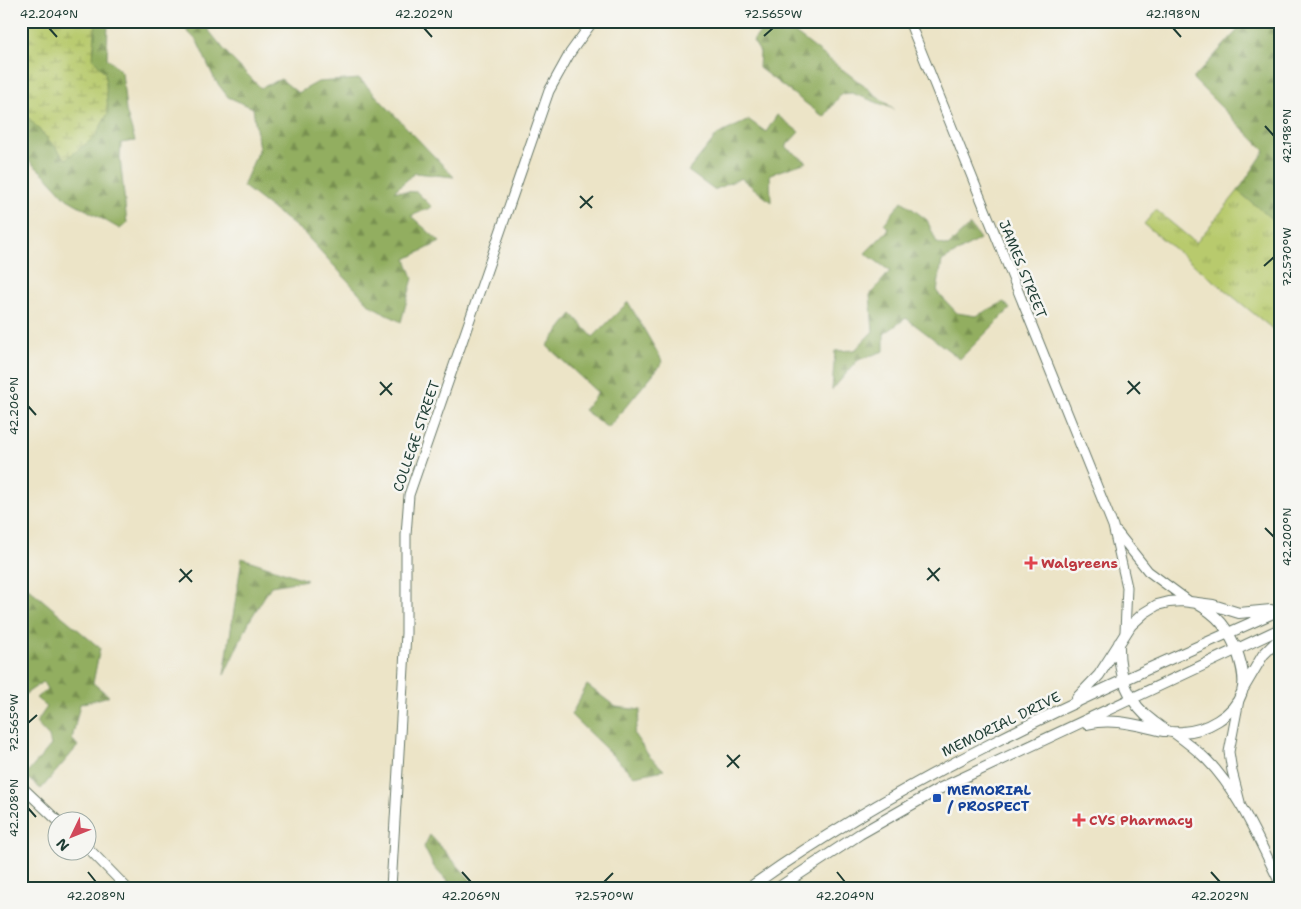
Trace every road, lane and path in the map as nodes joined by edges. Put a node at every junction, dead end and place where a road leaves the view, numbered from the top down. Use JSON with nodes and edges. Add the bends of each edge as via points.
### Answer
{"nodes":[{"id":1,"x":593,"y":21,"type":"edge"},
{"id":2,"x":909,"y":21,"type":"edge"},
{"id":3,"x":1113,"y":526,"type":"junction"},
{"id":4,"x":1193,"y":603,"type":"junction"},
{"id":5,"x":1280,"y":610,"type":"edge"},
{"id":6,"x":1280,"y":630,"type":"edge"},
{"id":7,"x":1125,"y":632,"type":"junction"},
{"id":8,"x":1229,"y":633,"type":"junction"},
{"id":9,"x":1280,"y":638,"type":"edge"},
{"id":10,"x":1119,"y":643,"type":"junction"},
{"id":11,"x":1236,"y":649,"type":"junction"},
{"id":12,"x":1124,"y":681,"type":"junction"},
{"id":13,"x":1241,"y":694,"type":"junction"},
{"id":14,"x":1132,"y":699,"type":"junction"},
{"id":15,"x":1058,"y":711,"type":"junction"},
{"id":16,"x":1064,"y":729,"type":"junction"},
{"id":17,"x":1170,"y":732,"type":"junction"},
{"id":18,"x":21,"y":786,"type":"edge"},
{"id":19,"x":1240,"y":805,"type":"junction"},
{"id":20,"x":48,"y":812,"type":"edge"},
{"id":21,"x":98,"y":859,"type":"edge"},
{"id":22,"x":1280,"y":883,"type":"edge"},
{"id":23,"x":126,"y":888,"type":"edge"},
{"id":24,"x":391,"y":888,"type":"edge"},
{"id":25,"x":749,"y":888,"type":"edge"},
{"id":26,"x":778,"y":888,"type":"edge"}],
"edges":[{"from":1,"to":24,"type":"main road","name":"COLLEGE STREET","via":[[549,91],[409,495],[406,632]]},
{"from":2,"to":3,"type":"main road","name":"JAMES STREET"},
{"from":3,"to":4,"type":"main road","name":"JAMES STREET","via":[[1148,571]]},
{"from":3,"to":7,"type":"main road","name":"JAMES STREET","via":[[1126,578]]},
{"from":4,"to":5,"type":"main road","via":[[1220,606],[1239,613]]},
{"from":4,"to":7,"type":"main road","via":[[1175,601],[1157,605],[1137,618]]},
{"from":4,"to":8,"type":"main road","via":[[1211,612]]},
{"from":5,"to":8,"type":"main road","name":"MEMORIAL DRIVE"},
{"from":6,"to":11,"type":"main road"},
{"from":7,"to":10,"type":"main road"},
{"from":8,"to":11,"type":"main road"},
{"from":8,"to":12,"type":"main road","name":"MEMORIAL DRIVE"},
{"from":9,"to":13,"type":"main road","via":[[1263,655]]},
{"from":10,"to":12,"type":"main road","via":[[1119,663]]},
{"from":10,"to":15,"type":"main road","via":[[1090,687]]},
{"from":11,"to":13,"type":"main road","via":[[1242,669]]},
{"from":11,"to":14,"type":"main road"},
{"from":12,"to":14,"type":"main road"},
{"from":12,"to":15,"type":"main road","name":"MEMORIAL DRIVE"},
{"from":13,"to":17,"type":"main road","via":[[1228,712],[1213,724],[1199,730]]},
{"from":13,"to":19,"type":"main road","via":[[1229,752]]},
{"from":14,"to":16,"type":"main road"},
{"from":14,"to":17,"type":"main road","via":[[1142,712]]},
{"from":15,"to":25,"type":"main road","name":"MEMORIAL DRIVE","via":[[938,770],[870,808]]},
{"from":16,"to":17,"type":"main road","via":[[1104,721]]},
{"from":16,"to":26,"type":"main road","via":[[939,789],[860,834]]},
{"from":17,"to":19,"type":"main road","via":[[1210,764]]},
{"from":18,"to":20,"type":"main road"},
{"from":19,"to":22,"type":"main road"},
{"from":21,"to":23,"type":"main road"}]}
